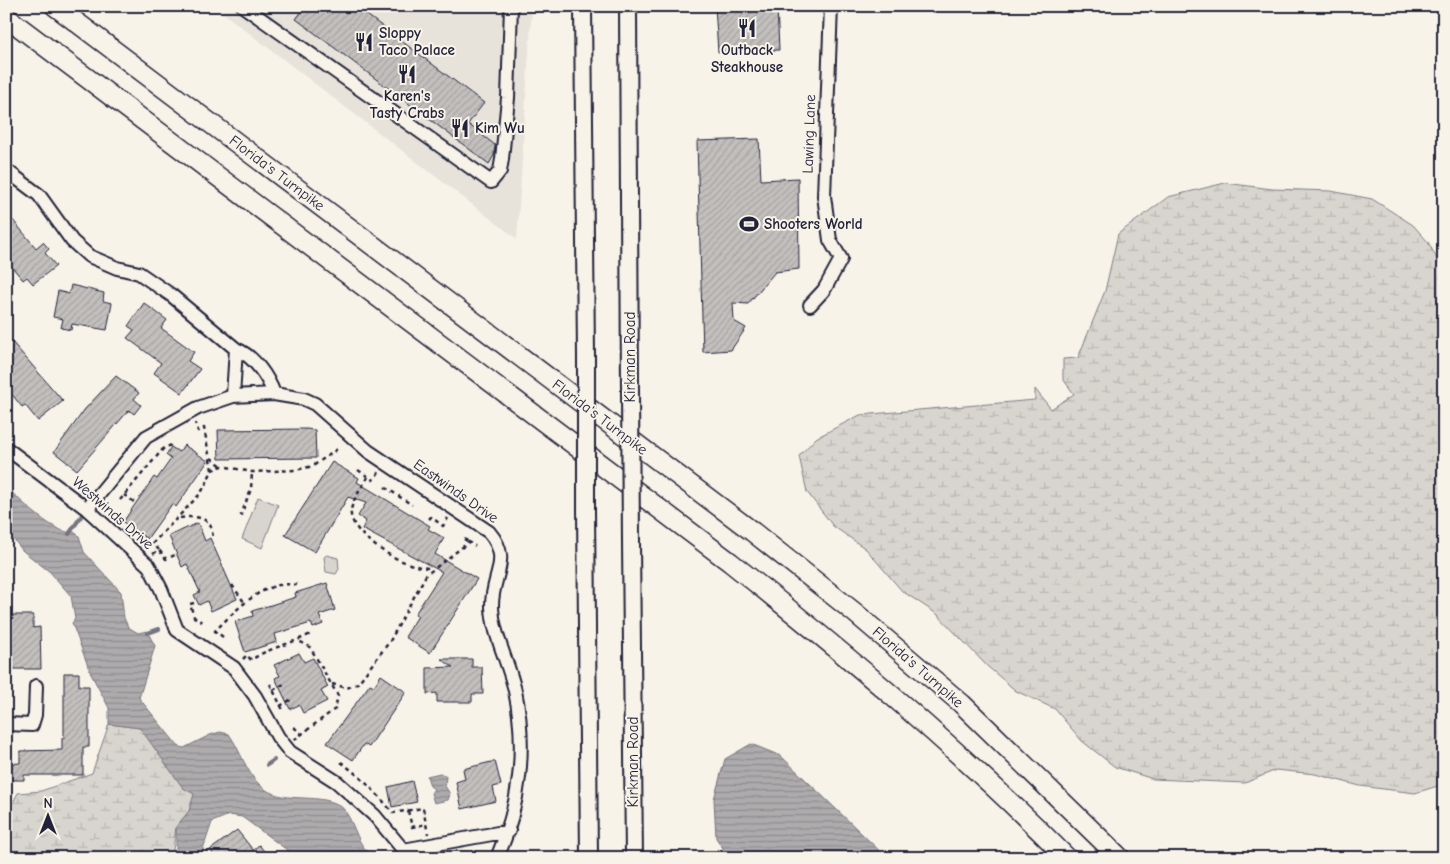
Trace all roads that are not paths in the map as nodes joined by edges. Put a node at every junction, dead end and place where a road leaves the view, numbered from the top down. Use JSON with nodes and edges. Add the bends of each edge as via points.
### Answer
{"nodes":[{"id":1,"x":55,"y":6,"type":"edge"},
{"id":2,"x":243,"y":6,"type":"edge"},
{"id":3,"x":511,"y":6,"type":"edge"},
{"id":4,"x":583,"y":6,"type":"edge"},
{"id":5,"x":628,"y":6,"type":"edge"},
{"id":6,"x":831,"y":6,"type":"edge"},
{"id":7,"x":6,"y":17,"type":"edge"},
{"id":8,"x":6,"y":170,"type":"edge"},
{"id":9,"x":810,"y":305,"type":"dead end"},
{"id":10,"x":236,"y":349,"type":"junction"},
{"id":11,"x":274,"y":394,"type":"junction"},
{"id":12,"x":233,"y":396,"type":"junction"},
{"id":13,"x":6,"y":448,"type":"edge"},
{"id":14,"x":87,"y":509,"type":"junction"},
{"id":15,"x":36,"y":686,"type":"dead end"},
{"id":16,"x":6,"y":724,"type":"edge"},
{"id":17,"x":509,"y":831,"type":"junction"},
{"id":18,"x":406,"y":854,"type":"edge"},
{"id":19,"x":497,"y":858,"type":"edge"},
{"id":20,"x":589,"y":858,"type":"edge"},
{"id":21,"x":634,"y":858,"type":"edge"},
{"id":22,"x":1067,"y":858,"type":"edge"},
{"id":23,"x":1120,"y":858,"type":"edge"}],
"edges":[{"from":1,"to":23,"type":"highway","name":"Florida's Turnpike","via":[[846,605],[962,704]]},
{"from":2,"to":3,"type":"street","via":[[491,182],[500,171],[502,159]]},
{"from":4,"to":20,"type":"main road","bridge":true},
{"from":5,"to":21,"type":"main road","name":"Kirkman Road","bridge":true},
{"from":6,"to":9,"type":"street","name":"Lawing Lane","via":[[824,196],[830,240],[841,259],[824,290]]},
{"from":7,"to":22,"type":"highway","via":[[807,622],[936,732]]},
{"from":8,"to":10,"type":"street","via":[[39,195],[72,241],[89,256],[139,273],[192,311]]},
{"from":10,"to":11,"type":"street","via":[[245,352],[254,362]]},
{"from":10,"to":12,"type":"street"},
{"from":11,"to":12,"type":"street","name":"Eastwinds Drive"},
{"from":11,"to":17,"type":"street","name":"Eastwinds Drive","via":[[315,404],[368,451],[489,532],[499,543],[501,553],[492,606],[515,692],[521,761]]},
{"from":12,"to":14,"type":"street","name":"Eastwinds Drive","via":[[198,408],[146,436]]},
{"from":13,"to":14,"type":"street","name":"Westwinds Drive"},
{"from":14,"to":18,"type":"street","name":"Westwinds Drive","via":[[148,566],[177,630],[234,668],[290,752],[337,782],[368,810]]},
{"from":15,"to":16,"type":"street","via":[[36,715],[32,725]]},
{"from":17,"to":18,"type":"street","name":"Westwinds Drive"},
{"from":17,"to":19,"type":"street","name":"Eastwinds Drive"}]}
